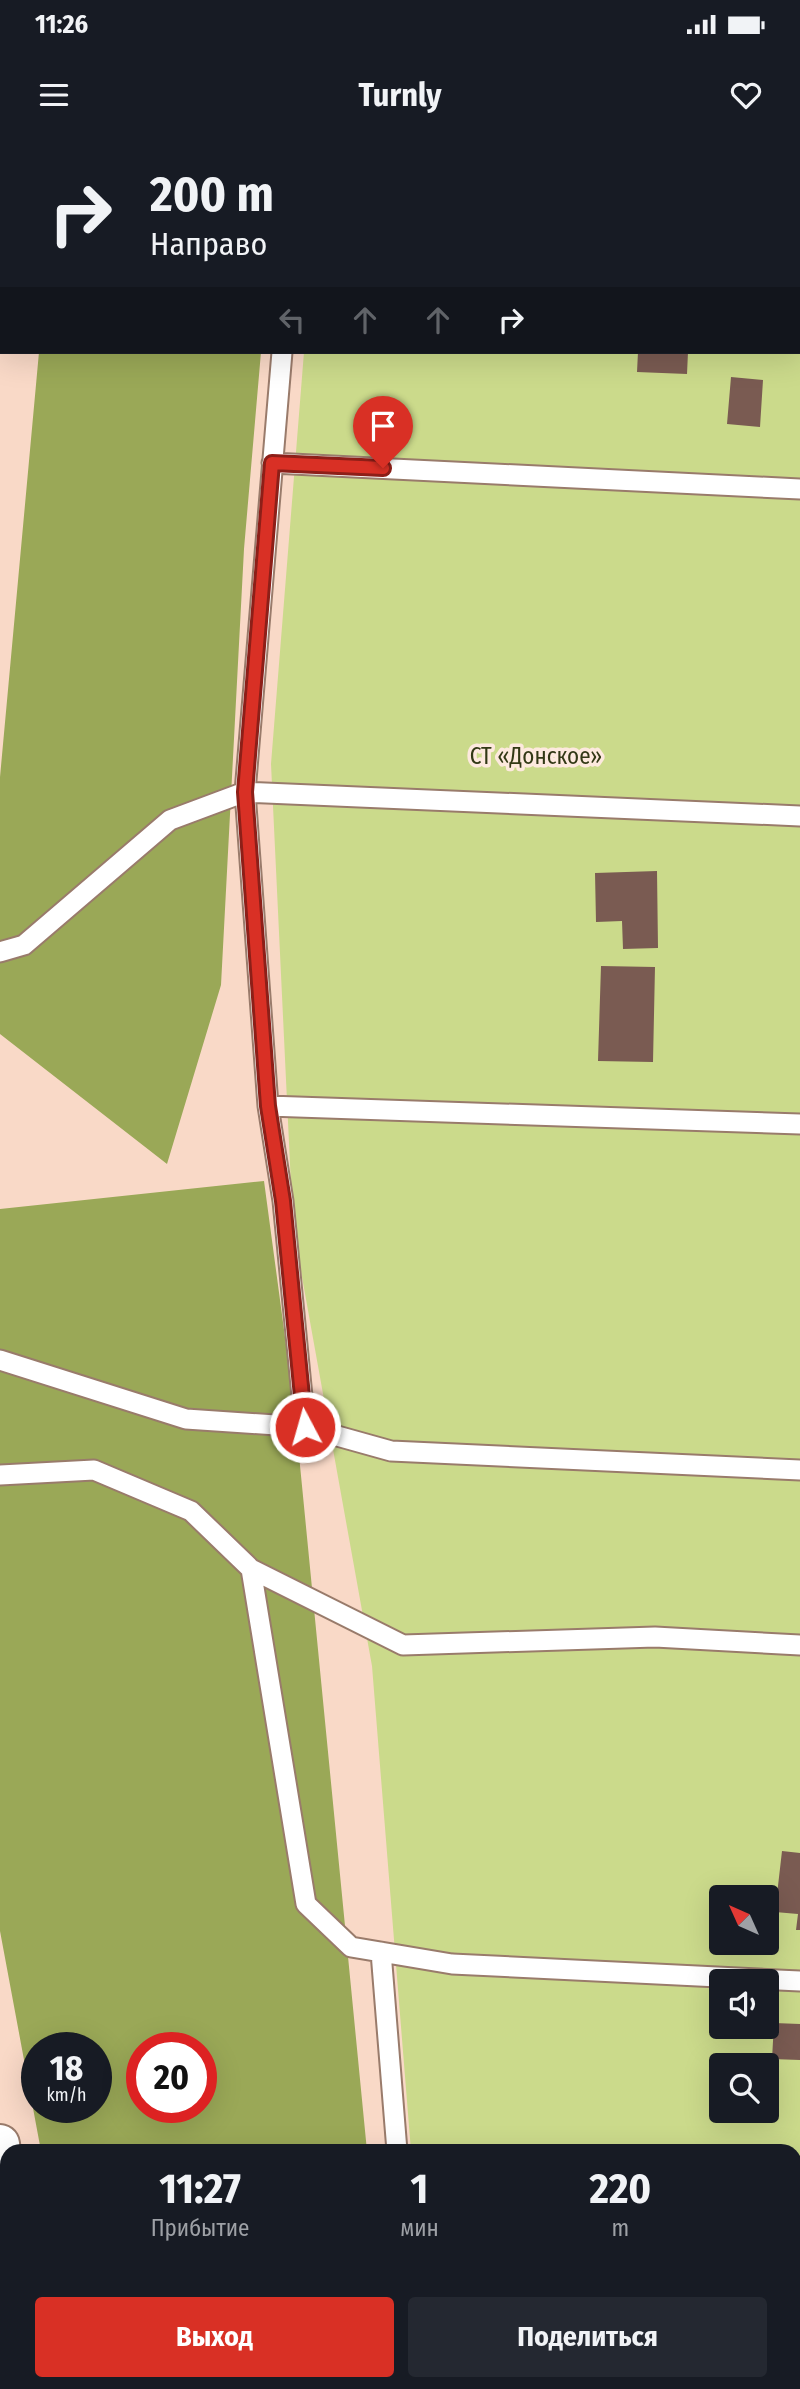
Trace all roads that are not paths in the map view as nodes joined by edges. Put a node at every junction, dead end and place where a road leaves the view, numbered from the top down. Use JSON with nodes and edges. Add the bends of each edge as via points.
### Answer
{"nodes":[{"id":1,"x":282,"y":354,"type":"edge"},
{"id":2,"x":272,"y":463,"type":"junction"},
{"id":3,"x":800,"y":489,"type":"edge"},
{"id":4,"x":245,"y":792,"type":"junction"},
{"id":5,"x":800,"y":816,"type":"edge"},
{"id":6,"x":0,"y":952,"type":"edge"},
{"id":7,"x":268,"y":1106,"type":"junction"},
{"id":8,"x":800,"y":1124,"type":"edge"},
{"id":9,"x":0,"y":1360,"type":"edge"},
{"id":10,"x":305,"y":1427,"type":"junction"},
{"id":11,"x":800,"y":1471,"type":"edge"},
{"id":12,"x":0,"y":1475,"type":"edge"},
{"id":13,"x":251,"y":1569,"type":"junction"},
{"id":14,"x":800,"y":1645,"type":"edge"},
{"id":15,"x":381,"y":1952,"type":"junction"},
{"id":16,"x":800,"y":1981,"type":"edge"},
{"id":17,"x":396,"y":2144,"type":"edge"}],
"edges":[{"from":1,"to":2,"type":"lane"},
{"from":2,"to":3,"type":"lane"},
{"from":2,"to":4,"type":"lane"},
{"from":4,"to":5,"type":"lane"},
{"from":4,"to":6,"type":"lane","via":[[170,820],[24,945]]},
{"from":4,"to":7,"type":"lane"},
{"from":7,"to":8,"type":"lane"},
{"from":7,"to":10,"type":"lane","via":[[283,1201]]},
{"from":9,"to":10,"type":"lane","via":[[186,1419]]},
{"from":10,"to":11,"type":"lane","via":[[391,1451]]},
{"from":12,"to":13,"type":"lane","via":[[94,1470],[191,1511]]},
{"from":13,"to":14,"type":"lane","via":[[403,1645],[655,1637]]},
{"from":13,"to":15,"type":"lane","via":[[306,1904],[351,1947]]},
{"from":15,"to":16,"type":"lane","via":[[452,1964]]},
{"from":15,"to":17,"type":"lane"}]}
